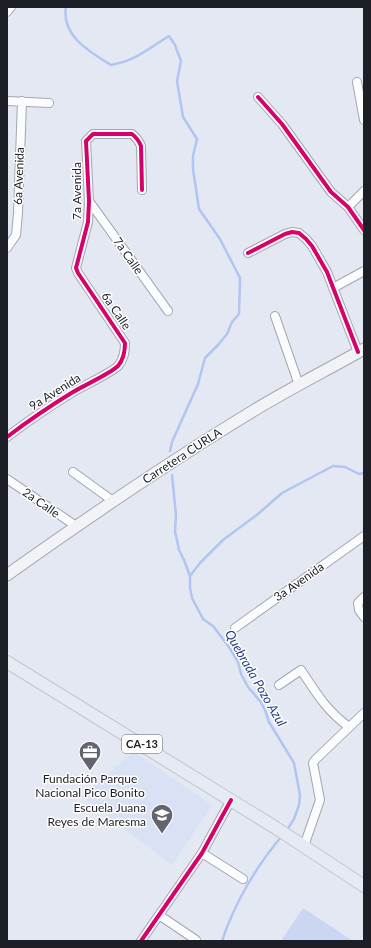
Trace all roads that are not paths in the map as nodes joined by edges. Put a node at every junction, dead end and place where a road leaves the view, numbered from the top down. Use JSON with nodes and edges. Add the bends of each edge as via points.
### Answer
{"nodes":[{"id":1,"x":11,"y":7,"type":"edge"},
{"id":2,"x":7,"y":12,"type":"edge"},
{"id":3,"x":357,"y":82,"type":"dead end"},
{"id":4,"x":258,"y":96,"type":"dead end"},
{"id":5,"x":7,"y":101,"type":"edge"},
{"id":6,"x":22,"y":101,"type":"junction"},
{"id":7,"x":49,"y":102,"type":"dead end"},
{"id":8,"x":364,"y":120,"type":"edge"},
{"id":9,"x":142,"y":190,"type":"dead end"},
{"id":10,"x":364,"y":191,"type":"edge"},
{"id":11,"x":89,"y":201,"type":"junction"},
{"id":12,"x":348,"y":207,"type":"junction"},
{"id":13,"x":364,"y":230,"type":"edge"},
{"id":14,"x":7,"y":248,"type":"edge"},
{"id":15,"x":248,"y":253,"type":"dead end"},
{"id":16,"x":76,"y":268,"type":"joint"},
{"id":17,"x":364,"y":271,"type":"edge"},
{"id":18,"x":333,"y":288,"type":"junction"},
{"id":19,"x":168,"y":311,"type":"dead end"},
{"id":20,"x":275,"y":316,"type":"dead end"},
{"id":21,"x":361,"y":350,"type":"edge"},
{"id":22,"x":117,"y":367,"type":"joint"},
{"id":23,"x":299,"y":385,"type":"junction"},
{"id":24,"x":7,"y":437,"type":"edge"},
{"id":25,"x":73,"y":472,"type":"dead end"},
{"id":26,"x":7,"y":479,"type":"edge"},
{"id":27,"x":113,"y":501,"type":"junction"},
{"id":28,"x":76,"y":526,"type":"junction"},
{"id":29,"x":364,"y":536,"type":"edge"},
{"id":30,"x":7,"y":576,"type":"edge"},
{"id":31,"x":362,"y":599,"type":"edge"},
{"id":32,"x":364,"y":617,"type":"edge"},
{"id":33,"x":235,"y":628,"type":"dead end"},
{"id":34,"x":7,"y":662,"type":"edge"},
{"id":35,"x":278,"y":685,"type":"dead end"},
{"id":36,"x":364,"y":713,"type":"edge"},
{"id":37,"x":349,"y":727,"type":"junction"},
{"id":38,"x":231,"y":800,"type":"junction"},
{"id":39,"x":304,"y":846,"type":"junction"},
{"id":40,"x":202,"y":853,"type":"junction"},
{"id":41,"x":243,"y":879,"type":"dead end"},
{"id":42,"x":364,"y":886,"type":"edge"},
{"id":43,"x":159,"y":916,"type":"junction"},
{"id":44,"x":196,"y":940,"type":"edge"},
{"id":45,"x":141,"y":941,"type":"edge"}],
"edges":[{"from":1,"to":2,"type":"street"},
{"from":3,"to":8,"type":"street"},
{"from":4,"to":12,"type":"street","via":[[282,124],[331,192]]},
{"from":5,"to":6,"type":"street"},
{"from":6,"to":7,"type":"street"},
{"from":6,"to":14,"type":"street","name":"6a Avenida","via":[[16,234]]},
{"from":9,"to":11,"type":"street","name":"7a Avenida","via":[[140,146],[136,137],[132,134],[93,134],[86,141]]},
{"from":10,"to":12,"type":"street"},
{"from":11,"to":16,"type":"street","name":"7a Avenida","via":[[88,222]]},
{"from":11,"to":19,"type":"street","name":"7a Calle"},
{"from":12,"to":13,"type":"street"},
{"from":15,"to":18,"type":"street","via":[[285,234],[299,233],[312,246]]},
{"from":16,"to":22,"type":"street","name":"6a Calle","via":[[125,343],[123,359]]},
{"from":17,"to":18,"type":"street"},
{"from":18,"to":21,"type":"street"},
{"from":20,"to":23,"type":"street"},
{"from":21,"to":23,"type":"main road","name":"Carretera CURLA"},
{"from":22,"to":24,"type":"street","name":"9a Avenida","via":[[26,422]]},
{"from":23,"to":27,"type":"main road","name":"Carretera CURLA","via":[[248,414]]},
{"from":25,"to":27,"type":"street"},
{"from":26,"to":28,"type":"street","name":"2a Calle"},
{"from":27,"to":28,"type":"main road","name":"Carretera CURLA"},
{"from":28,"to":30,"type":"main road","name":"Carretera CURLA"},
{"from":29,"to":33,"type":"street","name":"3a Avenida"},
{"from":31,"to":32,"type":"street","via":[[357,606]]},
{"from":34,"to":38,"type":"main road","number":"CA-13"},
{"from":35,"to":37,"type":"street","via":[[302,670],[325,707]]},
{"from":36,"to":37,"type":"street"},
{"from":37,"to":39,"type":"street","via":[[316,758],[314,763],[320,800]]},
{"from":38,"to":39,"type":"main road","number":"CA-13"},
{"from":38,"to":40,"type":"street"},
{"from":39,"to":42,"type":"main road","number":"CA-13"},
{"from":40,"to":41,"type":"street"},
{"from":40,"to":43,"type":"street"},
{"from":43,"to":44,"type":"street"},
{"from":43,"to":45,"type":"street"}]}
